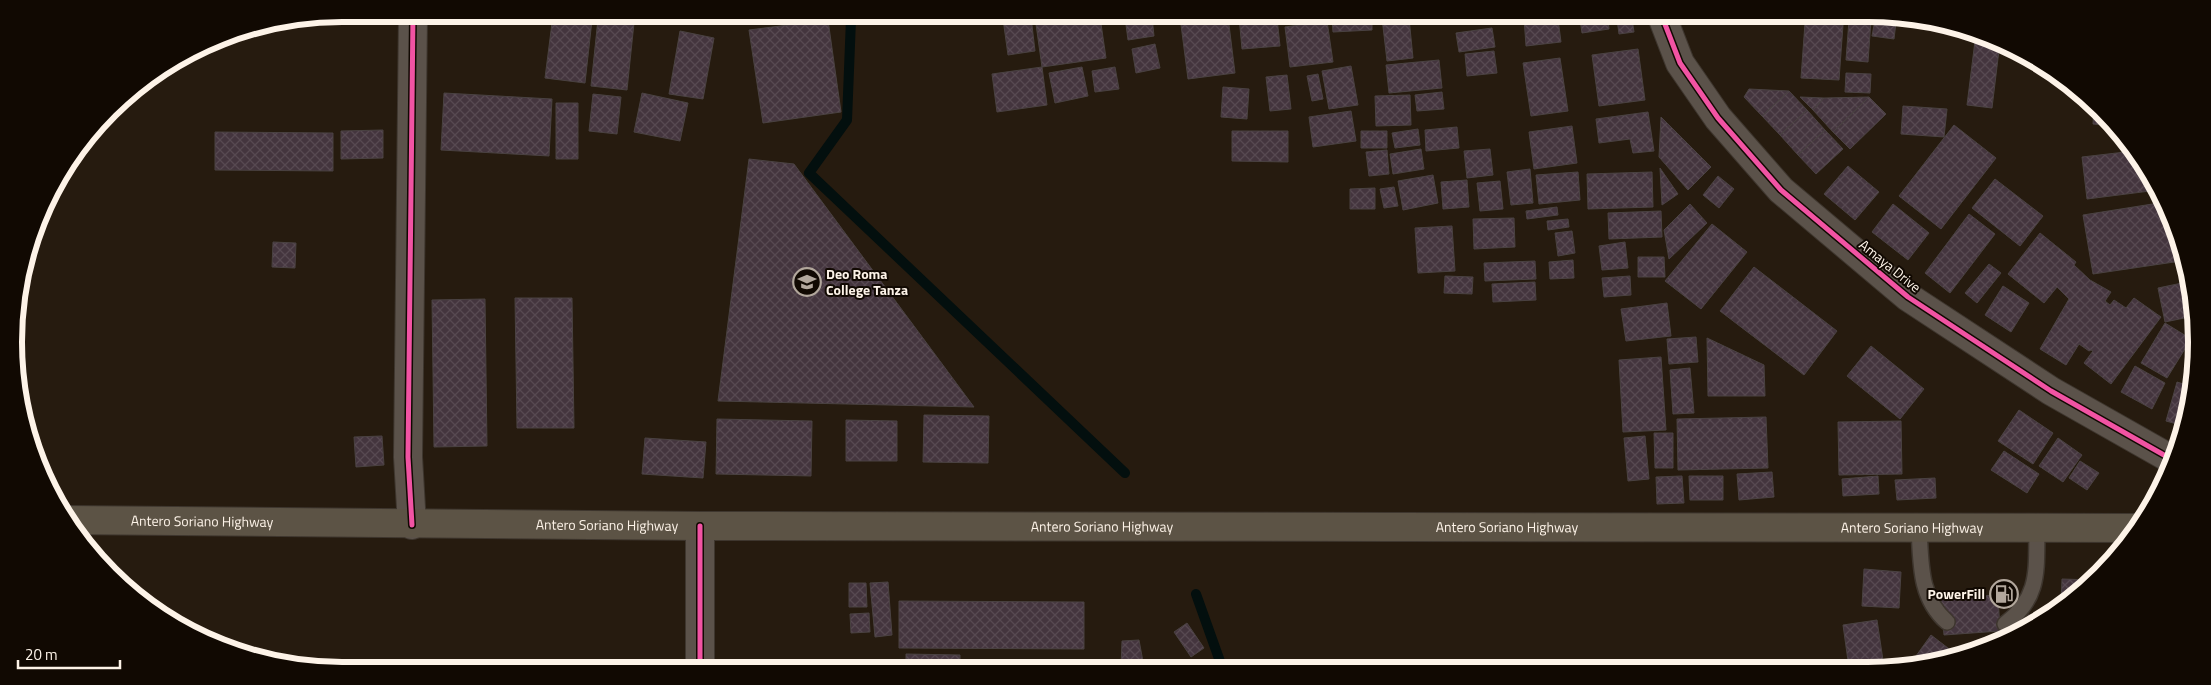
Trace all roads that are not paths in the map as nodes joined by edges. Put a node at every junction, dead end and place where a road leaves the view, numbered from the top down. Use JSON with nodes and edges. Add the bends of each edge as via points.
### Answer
{"nodes":[{"id":1,"x":413,"y":22,"type":"edge"},
{"id":2,"x":1664,"y":22,"type":"edge"},
{"id":3,"x":2167,"y":457,"type":"edge"},
{"id":4,"x":76,"y":520,"type":"edge"},
{"id":5,"x":412,"y":525,"type":"junction"},
{"id":6,"x":700,"y":526,"type":"junction"},
{"id":7,"x":1919,"y":528,"type":"junction"},
{"id":8,"x":2037,"y":528,"type":"junction"},
{"id":9,"x":2129,"y":528,"type":"edge"},
{"id":10,"x":1947,"y":622,"type":"dead end"},
{"id":11,"x":2005,"y":624,"type":"dead end"},
{"id":12,"x":700,"y":662,"type":"edge"}],
"edges":[{"from":1,"to":5,"type":"street","via":[[408,458]]},
{"from":2,"to":3,"type":"street","name":"Amaya Drive","via":[[1680,64],[1718,118],[1781,190],[1908,297],[2050,391]]},
{"from":4,"to":5,"type":"main road","name":"Antero Soriano Highway"},
{"from":5,"to":6,"type":"main road","name":"Antero Soriano Highway"},
{"from":6,"to":7,"type":"main road","name":"Antero Soriano Highway"},
{"from":6,"to":12,"type":"street"},
{"from":7,"to":8,"type":"main road","name":"Antero Soriano Highway"},
{"from":7,"to":10,"type":"lane","via":[[1922,578],[1937,613]]},
{"from":8,"to":9,"type":"main road","name":"Antero Soriano Highway"},
{"from":8,"to":11,"type":"lane","via":[[2036,582],[2020,613]]}]}
